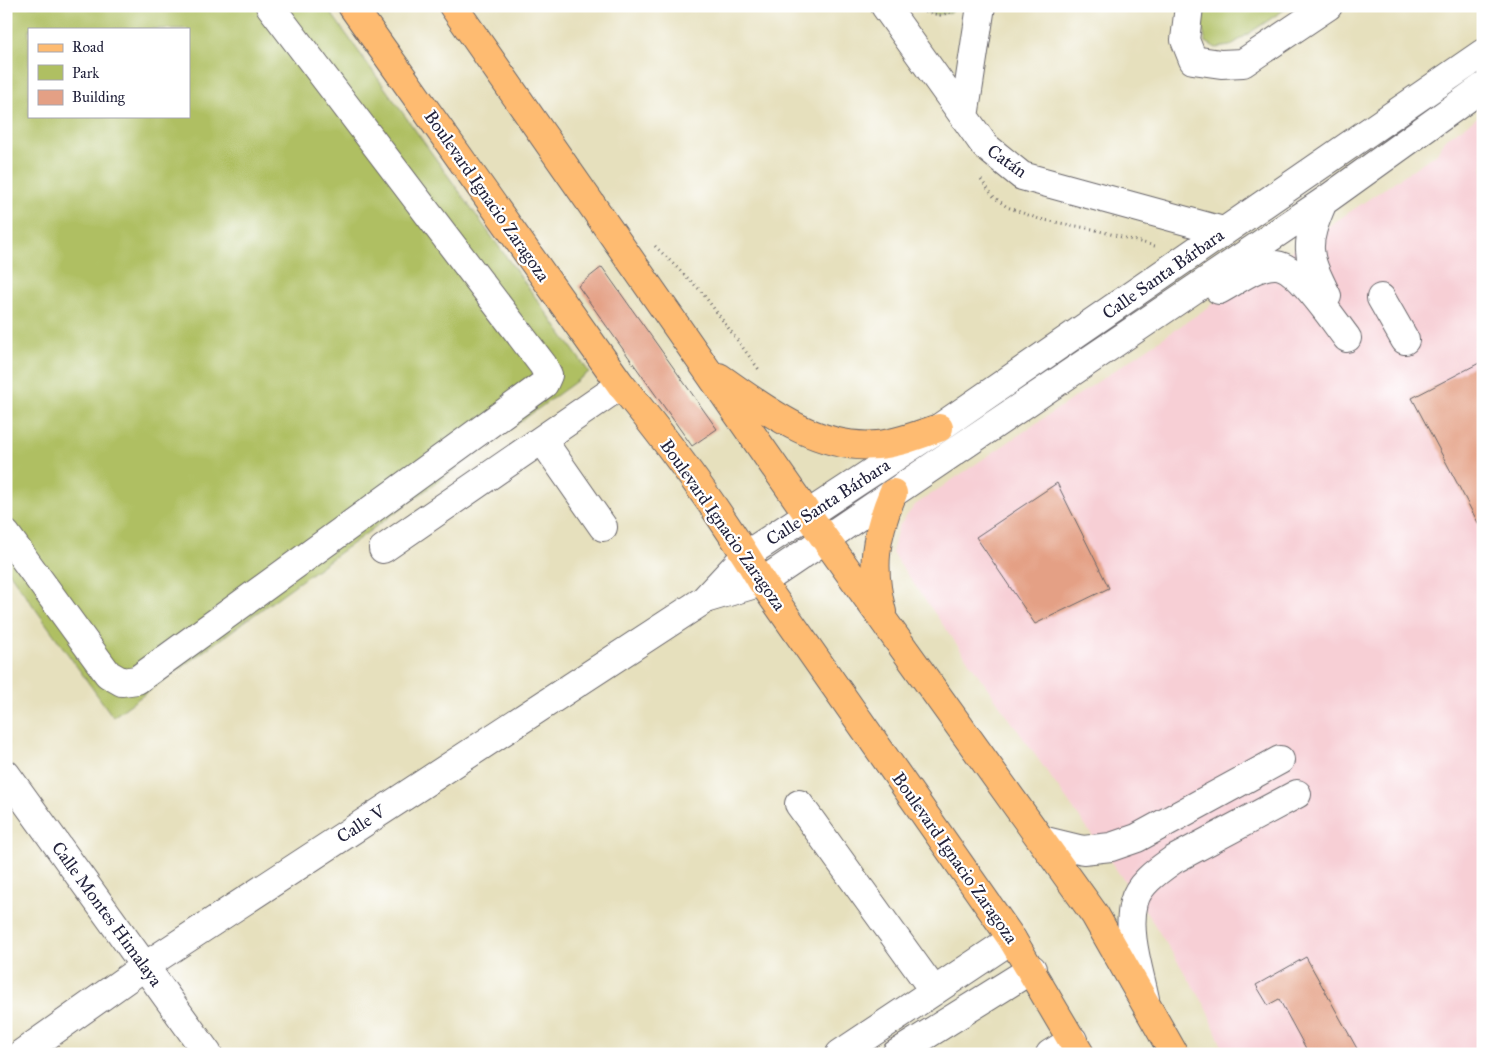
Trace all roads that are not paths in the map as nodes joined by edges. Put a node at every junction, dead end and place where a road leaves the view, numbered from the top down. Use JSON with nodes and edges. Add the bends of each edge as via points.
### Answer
{"nodes":[{"id":1,"x":270,"y":6,"type":"edge"},
{"id":2,"x":352,"y":6,"type":"edge"},
{"id":3,"x":453,"y":6,"type":"edge"},
{"id":4,"x":885,"y":6,"type":"edge"},
{"id":5,"x":981,"y":6,"type":"edge"},
{"id":6,"x":1189,"y":6,"type":"edge"},
{"id":7,"x":1328,"y":6,"type":"edge"},
{"id":8,"x":1483,"y":52,"type":"edge"},
{"id":9,"x":1483,"y":87,"type":"edge"},
{"id":10,"x":1431,"y":89,"type":"junction"},
{"id":11,"x":1445,"y":114,"type":"junction"},
{"id":12,"x":964,"y":117,"type":"junction"},
{"id":13,"x":1323,"y":202,"type":"junction"},
{"id":14,"x":1223,"y":231,"type":"junction"},
{"id":15,"x":1381,"y":298,"type":"dead end"},
{"id":16,"x":1404,"y":340,"type":"dead end"},
{"id":17,"x":1104,"y":351,"type":"junction"},
{"id":18,"x":707,"y":369,"type":"junction"},
{"id":19,"x":622,"y":385,"type":"junction"},
{"id":20,"x":1000,"y":386,"type":"junction"},
{"id":21,"x":1016,"y":411,"type":"junction"},
{"id":22,"x":939,"y":428,"type":"junction"},
{"id":23,"x":543,"y":441,"type":"junction"},
{"id":24,"x":893,"y":493,"type":"junction"},
{"id":25,"x":809,"y":514,"type":"junction"},
{"id":26,"x":603,"y":527,"type":"dead end"},
{"id":27,"x":6,"y":534,"type":"edge"},
{"id":28,"x":825,"y":539,"type":"junction"},
{"id":29,"x":383,"y":549,"type":"dead end"},
{"id":30,"x":746,"y":555,"type":"junction"},
{"id":31,"x":762,"y":582,"type":"junction"},
{"id":32,"x":704,"y":600,"type":"junction"},
{"id":33,"x":884,"y":619,"type":"junction"},
{"id":34,"x":1280,"y":760,"type":"dead end"},
{"id":35,"x":6,"y":774,"type":"edge"},
{"id":36,"x":1297,"y":794,"type":"dead end"},
{"id":37,"x":799,"y":804,"type":"dead end"},
{"id":38,"x":1042,"y":840,"type":"junction"},
{"id":39,"x":1012,"y":939,"type":"junction"},
{"id":40,"x":145,"y":966,"type":"junction"},
{"id":41,"x":1032,"y":969,"type":"junction"},
{"id":42,"x":934,"y":991,"type":"junction"},
{"id":43,"x":1145,"y":998,"type":"junction"},
{"id":44,"x":1077,"y":1047,"type":"edge"},
{"id":45,"x":22,"y":1054,"type":"edge"},
{"id":46,"x":208,"y":1054,"type":"edge"},
{"id":47,"x":840,"y":1054,"type":"edge"},
{"id":48,"x":896,"y":1054,"type":"edge"},
{"id":49,"x":1050,"y":1054,"type":"edge"},
{"id":50,"x":1174,"y":1054,"type":"edge"}],
"edges":[{"from":1,"to":27,"type":"street","via":[[542,365],[548,374],[544,384],[137,680],[122,682],[108,674]]},
{"from":2,"to":19,"type":"main road","name":"Boulevard Ignacio Zaragoza"},
{"from":3,"to":18,"type":"main road"},
{"from":4,"to":12,"type":"street","name":"Catán"},
{"from":5,"to":12,"type":"street"},
{"from":6,"to":7,"type":"street","via":[[1185,40],[1193,60],[1221,64],[1243,63]]},
{"from":8,"to":10,"type":"street","name":"Calle Santa Bárbara"},
{"from":9,"to":11,"type":"street","name":"Calle Santa Bárbara"},
{"from":10,"to":11,"type":"street"},
{"from":10,"to":14,"type":"street","name":"Calle Santa Bárbara"},
{"from":11,"to":13,"type":"street","name":"Calle Santa Bárbara"},
{"from":12,"to":14,"type":"street","name":"Catán","via":[[985,146],[1022,176]]},
{"from":13,"to":17,"type":"street","name":"Calle Santa Bárbara"},
{"from":13,"to":17,"type":"street","via":[[1310,234],[1310,257],[1347,338],[1298,278],[1276,265],[1252,273]]},
{"from":14,"to":20,"type":"street","name":"Calle Santa Bárbara"},
{"from":15,"to":16,"type":"street"},
{"from":17,"to":21,"type":"street","name":"Calle Santa Bárbara"},
{"from":18,"to":22,"type":"main road","via":[[768,411],[805,432],[825,439],[878,446]]},
{"from":18,"to":25,"type":"main road"},
{"from":19,"to":23,"type":"street"},
{"from":19,"to":30,"type":"main road","name":"Boulevard Ignacio Zaragoza"},
{"from":20,"to":21,"type":"street"},
{"from":20,"to":22,"type":"street","name":"Calle Santa Bárbara"},
{"from":21,"to":24,"type":"street","name":"Calle Santa Bárbara"},
{"from":22,"to":25,"type":"street","name":"Calle Santa Bárbara"},
{"from":23,"to":26,"type":"street"},
{"from":23,"to":29,"type":"street"},
{"from":24,"to":28,"type":"street","name":"Calle Santa Bárbara"},
{"from":24,"to":33,"type":"main road","via":[[880,524],[874,560]]},
{"from":25,"to":28,"type":"main road"},
{"from":25,"to":30,"type":"street","name":"Calle Santa Bárbara"},
{"from":28,"to":31,"type":"street","name":"Calle Santa Bárbara"},
{"from":28,"to":33,"type":"main road"},
{"from":30,"to":31,"type":"main road","name":"Boulevard Ignacio Zaragoza"},
{"from":30,"to":32,"type":"street","name":"Calle Santa Bárbara"},
{"from":31,"to":32,"type":"street","name":"Calle Santa Bárbara"},
{"from":31,"to":39,"type":"main road","name":"Boulevard Ignacio Zaragoza"},
{"from":32,"to":40,"type":"street","name":"Calle V"},
{"from":33,"to":38,"type":"main road"},
{"from":34,"to":38,"type":"street","via":[[1138,838],[1111,847],[1083,850]]},
{"from":35,"to":40,"type":"street","name":"Calle Montes Himalaya"},
{"from":36,"to":43,"type":"street","via":[[1173,860],[1143,887],[1134,901],[1132,928]]},
{"from":37,"to":42,"type":"street"},
{"from":38,"to":43,"type":"main road","via":[[1095,915]]},
{"from":39,"to":41,"type":"main road","name":"Boulevard Ignacio Zaragoza"},
{"from":39,"to":42,"type":"street"},
{"from":40,"to":45,"type":"street","name":"Calle V"},
{"from":40,"to":46,"type":"street","name":"Calle Montes Himalaya"},
{"from":41,"to":44,"type":"main road","name":"Boulevard Ignacio Zaragoza"},
{"from":41,"to":48,"type":"street"},
{"from":42,"to":47,"type":"street"},
{"from":43,"to":50,"type":"main road"},
{"from":44,"to":49,"type":"street"}]}
